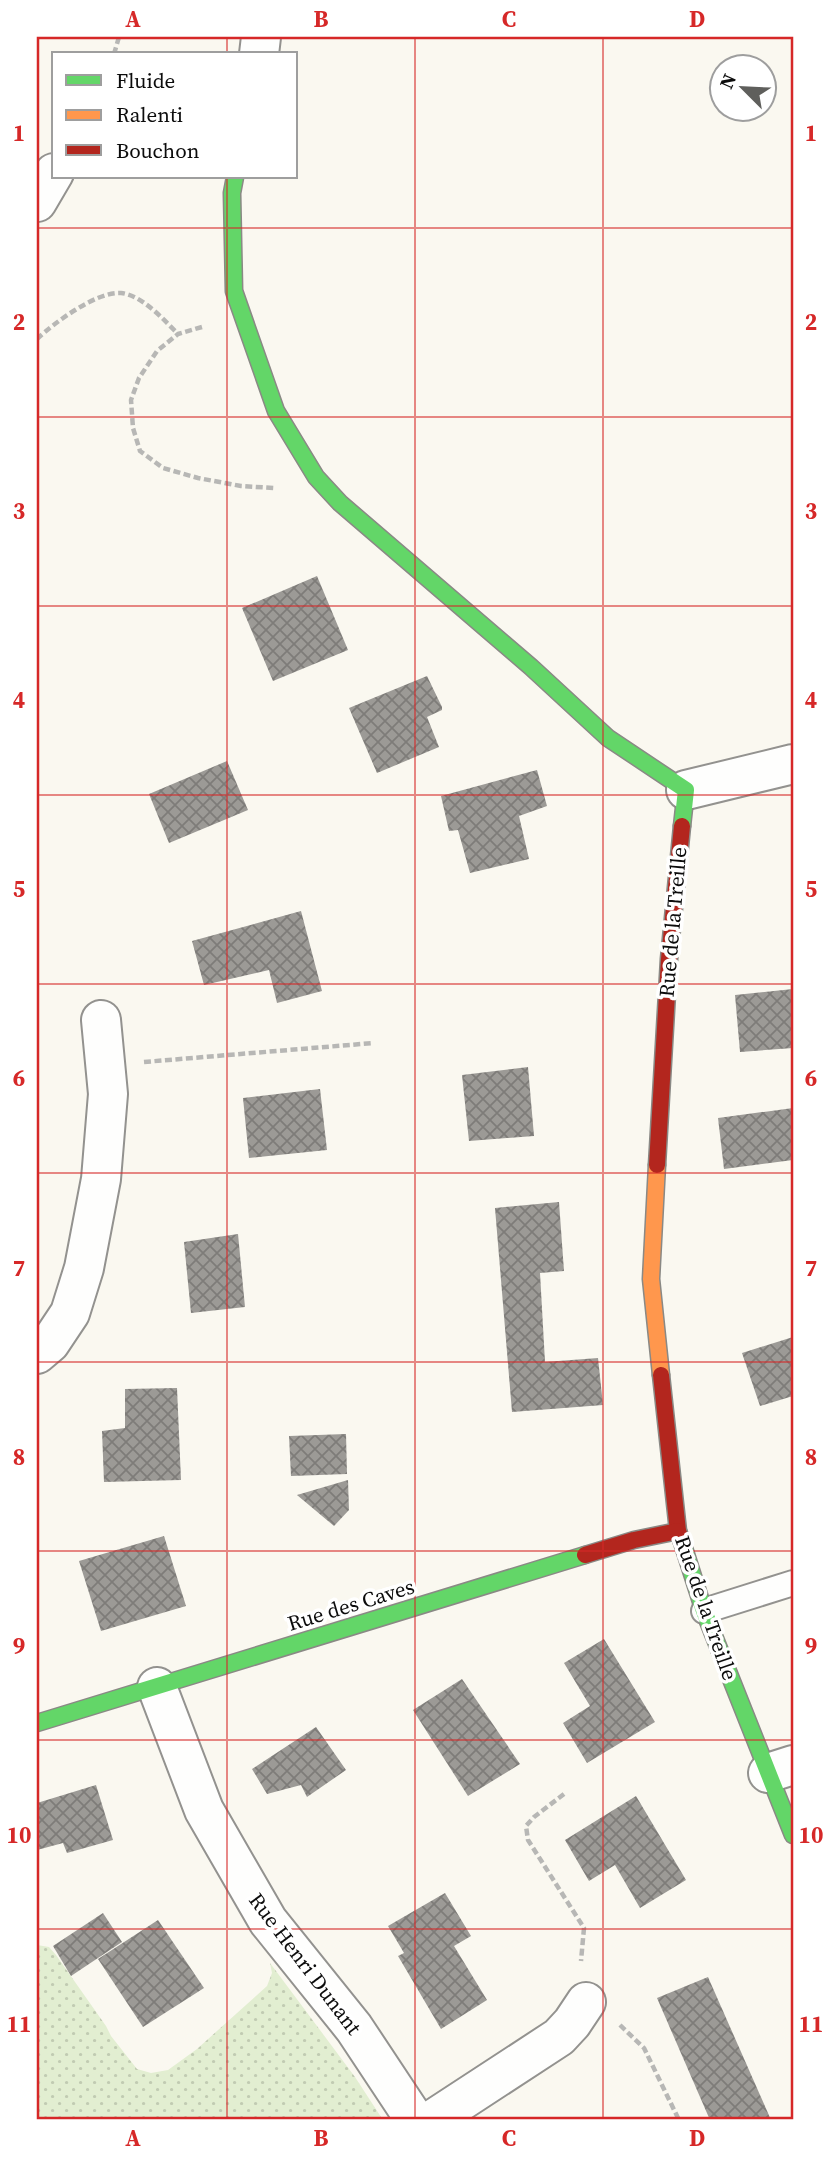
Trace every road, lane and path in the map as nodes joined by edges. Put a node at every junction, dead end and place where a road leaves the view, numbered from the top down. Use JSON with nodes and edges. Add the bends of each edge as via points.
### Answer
{"nodes":[{"id":1,"x":52,"y":176,"type":"edge"},
{"id":2,"x":235,"y":178,"type":"edge"},
{"id":3,"x":37,"y":202,"type":"edge"},
{"id":4,"x":243,"y":317,"type":"junction"},
{"id":5,"x":178,"y":334,"type":"junction"},
{"id":6,"x":37,"y":339,"type":"edge"},
{"id":7,"x":316,"y":477,"type":"junction"},
{"id":8,"x":793,"y":764,"type":"edge"},
{"id":9,"x":686,"y":790,"type":"junction"},
{"id":10,"x":101,"y":1020,"type":"dead end"},
{"id":11,"x":373,"y":1043,"type":"dead end"},
{"id":12,"x":105,"y":1063,"type":"junction"},
{"id":13,"x":37,"y":1354,"type":"edge"},
{"id":14,"x":678,"y":1531,"type":"junction"},
{"id":15,"x":793,"y":1583,"type":"edge"},
{"id":16,"x":704,"y":1611,"type":"junction"},
{"id":17,"x":157,"y":1687,"type":"junction"},
{"id":18,"x":37,"y":1723,"type":"edge"},
{"id":19,"x":780,"y":1769,"type":"edge"},
{"id":20,"x":564,"y":1794,"type":"dead end"},
{"id":21,"x":793,"y":1835,"type":"edge"},
{"id":22,"x":586,"y":2002,"type":"junction"},
{"id":23,"x":678,"y":2118,"type":"dead end"},
{"id":24,"x":415,"y":2120,"type":"edge"},
{"id":25,"x":432,"y":2120,"type":"edge"}],
"edges":[{"from":1,"to":3,"type":"street"},
{"from":2,"to":4,"type":"street","via":[[234,291]]},
{"from":4,"to":5,"type":"path"},
{"from":4,"to":7,"type":"street","via":[[276,411]]},
{"from":5,"to":6,"type":"path","via":[[146,303],[121,293],[98,298],[59,319]]},
{"from":5,"to":7,"type":"path","via":[[157,351],[131,400],[140,451],[163,468],[241,486],[269,490]]},
{"from":7,"to":9,"type":"street","via":[[608,738]]},
{"from":8,"to":9,"type":"street"},
{"from":9,"to":14,"type":"street","name":"Rue de la Treille","via":[[669,959],[651,1279]]},
{"from":10,"to":12,"type":"street"},
{"from":11,"to":12,"type":"path"},
{"from":12,"to":13,"type":"street","via":[[108,1094],[101,1179],[84,1268],[70,1313]]},
{"from":14,"to":16,"type":"street","name":"Rue de la Treille"},
{"from":14,"to":17,"type":"street","name":"Rue des Caves","via":[[634,1540]]},
{"from":15,"to":16,"type":"lane"},
{"from":16,"to":19,"type":"street","name":"Rue de la Treille"},
{"from":17,"to":18,"type":"street","name":"Rue des Caves"},
{"from":17,"to":24,"type":"street","name":"Rue Henri Dunant","via":[[204,1810],[268,1921],[354,2028]]},
{"from":19,"to":21,"type":"street","name":"Rue de la Treille"},
{"from":20,"to":22,"type":"path","via":[[526,1826],[528,1840],[584,1928],[580,1957]]},
{"from":22,"to":23,"type":"path","via":[[644,2048]]},
{"from":22,"to":25,"type":"street","via":[[559,2037]]}]}
